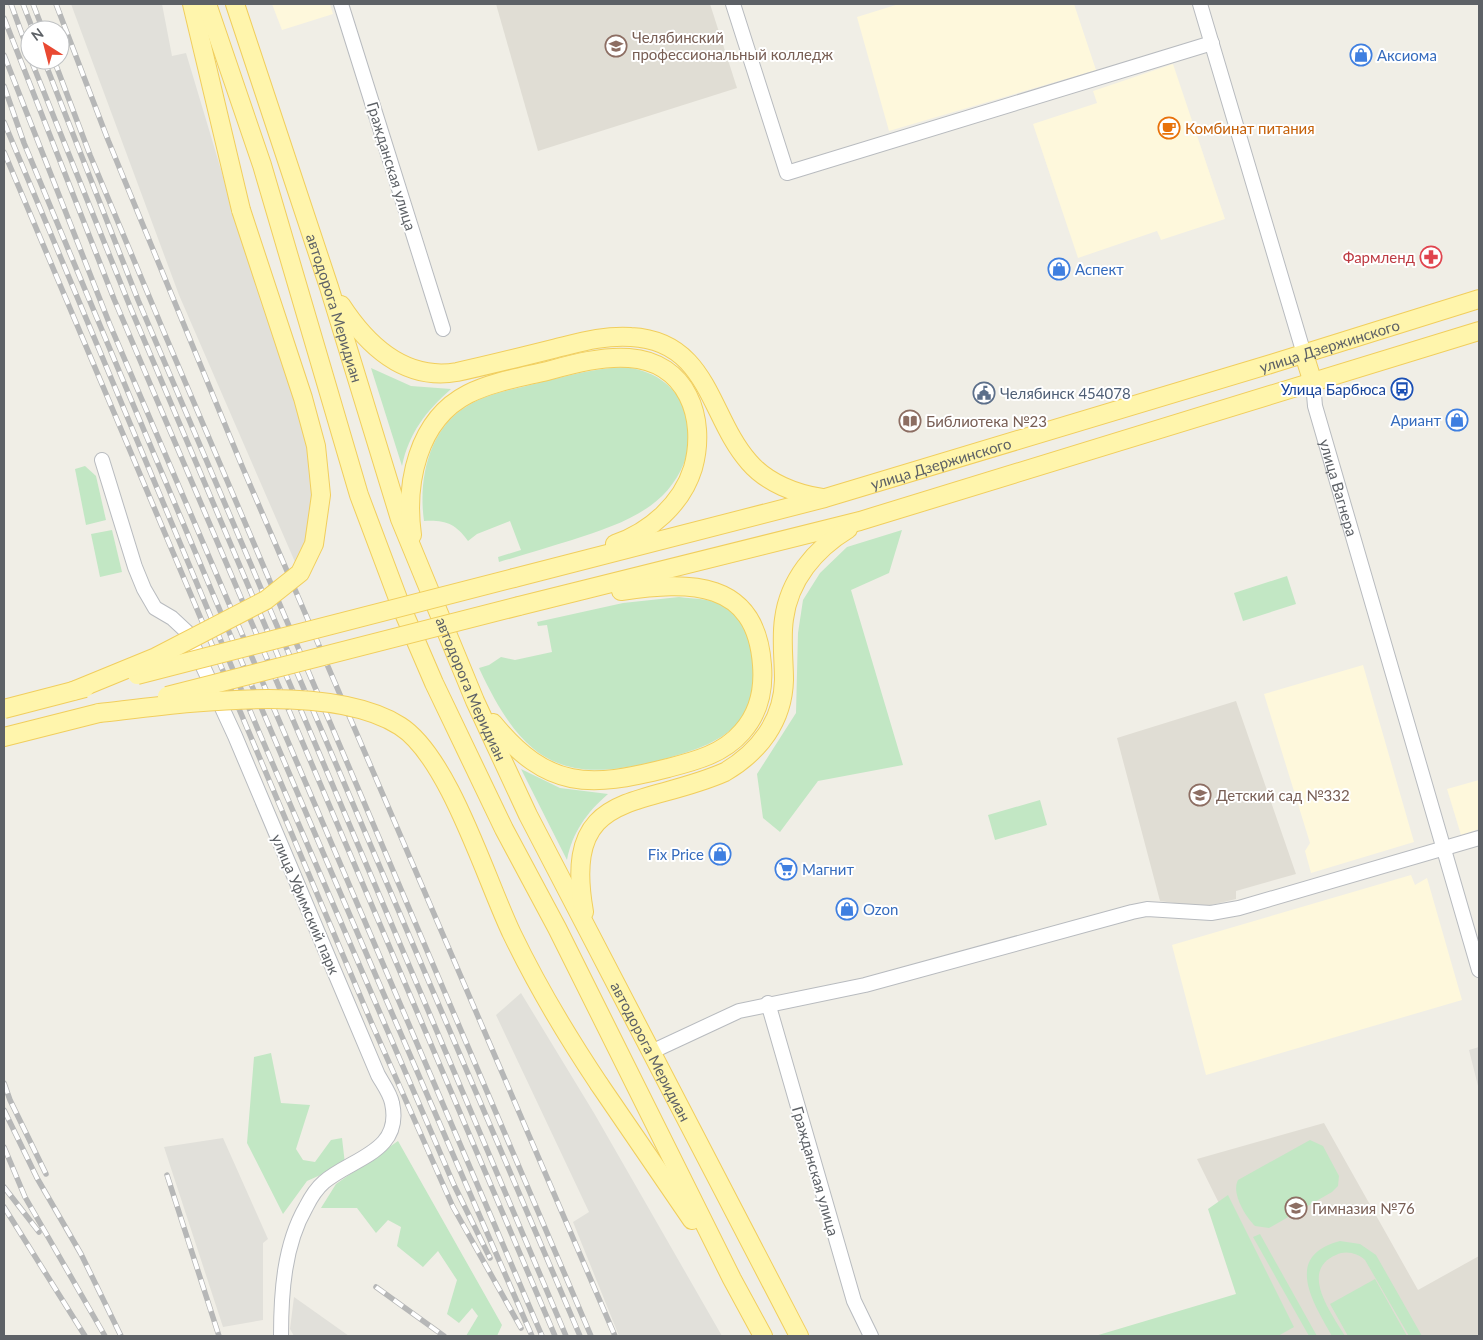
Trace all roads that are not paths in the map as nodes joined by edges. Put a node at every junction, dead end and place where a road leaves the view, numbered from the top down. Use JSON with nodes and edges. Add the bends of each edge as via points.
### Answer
{"nodes":[{"id":1,"x":192,"y":4,"type":"edge"},
{"id":2,"x":207,"y":4,"type":"edge"},
{"id":3,"x":235,"y":4,"type":"edge"},
{"id":4,"x":341,"y":4,"type":"edge"},
{"id":5,"x":733,"y":4,"type":"edge"},
{"id":6,"x":1200,"y":4,"type":"edge"},
{"id":7,"x":1212,"y":43,"type":"junction"},
{"id":8,"x":329,"y":287,"type":"junction"},
{"id":9,"x":1479,"y":299,"type":"edge"},
{"id":10,"x":443,"y":329,"type":"dead end"},
{"id":11,"x":1479,"y":331,"type":"edge"},
{"id":12,"x":1304,"y":354,"type":"junction"},
{"id":13,"x":1313,"y":383,"type":"junction"},
{"id":14,"x":102,"y":460,"type":"dead end"},
{"id":15,"x":826,"y":498,"type":"junction"},
{"id":16,"x":860,"y":521,"type":"junction"},
{"id":17,"x":416,"y":561,"type":"junction"},
{"id":18,"x":514,"y":578,"type":"junction"},
{"id":19,"x":519,"y":606,"type":"junction"},
{"id":20,"x":73,"y":691,"type":"junction"},
{"id":21,"x":475,"y":702,"type":"junction"},
{"id":22,"x":4,"y":709,"type":"edge"},
{"id":23,"x":99,"y":713,"type":"junction"},
{"id":24,"x":4,"y":737,"type":"edge"},
{"id":25,"x":1479,"y":838,"type":"edge"},
{"id":26,"x":1445,"y":849,"type":"junction"},
{"id":27,"x":587,"y":928,"type":"junction"},
{"id":28,"x":1479,"y":970,"type":"edge"},
{"id":29,"x":768,"y":1003,"type":"junction"},
{"id":30,"x":651,"y":1052,"type":"junction"},
{"id":31,"x":732,"y":1279,"type":"junction"},
{"id":32,"x":281,"y":1336,"type":"edge"},
{"id":33,"x":763,"y":1336,"type":"edge"},
{"id":34,"x":799,"y":1336,"type":"edge"},
{"id":35,"x":871,"y":1336,"type":"edge"}],
"edges":[{"from":1,"to":20,"type":"main road","bridge":true,"via":[[241,210],[316,446],[321,495],[314,544],[300,573],[266,600],[156,657]]},
{"from":2,"to":31,"type":"main road","name":"автодорога Меридиан","via":[[262,165],[359,495],[400,604],[504,829],[557,928]]},
{"from":3,"to":8,"type":"main road","name":"автодорога Меридиан"},
{"from":4,"to":10,"type":"street","name":"Гражданская улица"},
{"from":5,"to":7,"type":"street","via":[[787,173]]},
{"from":6,"to":7,"type":"street","name":"улица Вагнера"},
{"from":7,"to":12,"type":"street","name":"улица Вагнера"},
{"from":8,"to":15,"type":"main road","via":[[352,323],[382,354],[408,368],[431,374],[457,372],[616,336],[662,344],[681,356],[701,378],[740,451],[752,466],[793,491]]},
{"from":8,"to":17,"type":"main road","name":"автодорога Меридиан","via":[[400,519]]},
{"from":9,"to":12,"type":"main road","name":"улица Дзержинского"},
{"from":11,"to":13,"type":"main road","name":"улица Дзержинского"},
{"from":12,"to":13,"type":"main road","name":"улица Вагнера"},
{"from":12,"to":15,"type":"main road","name":"улица Дзержинского"},
{"from":13,"to":16,"type":"main road","name":"улица Дзержинского"},
{"from":13,"to":26,"type":"street","name":"улица Вагнера","via":[[1315,406]]},
{"from":14,"to":32,"type":"street","name":"улица Уфимский парк","via":[[144,589],[155,608],[187,632],[392,1101],[392,1130],[382,1145],[324,1182],[306,1205],[294,1230],[284,1274]]},
{"from":15,"to":18,"type":"main road","name":"улица Дзержинского"},
{"from":16,"to":19,"type":"main road","name":"улица Дзержинского"},
{"from":16,"to":27,"type":"main road","via":[[822,546],[794,586],[784,619],[782,699],[763,740],[740,764],[725,772],[621,806],[600,818],[590,831],[581,853],[579,873]]},
{"from":17,"to":18,"type":"main road","via":[[410,507],[413,473],[431,426],[455,402],[483,388],[597,360],[638,359],[669,373],[688,396],[699,431],[692,472],[674,503],[650,527],[626,540]]},
{"from":17,"to":21,"type":"main road","name":"автодорога Меридиан"},
{"from":18,"to":20,"type":"main road","bridge":true},
{"from":19,"to":21,"type":"main road","via":[[652,586],[678,585],[713,590],[740,606],[752,623],[761,652],[759,702],[742,732],[716,752],[674,767],[600,781],[566,778],[530,760],[508,742]]},
{"from":19,"to":23,"type":"main road","bridge":true},
{"from":20,"to":22,"type":"main road","bridge":true},
{"from":21,"to":27,"type":"main road","name":"автодорога Меридиан","via":[[528,815]]},
{"from":23,"to":24,"type":"main road"},
{"from":23,"to":31,"type":"main road","bridge":true,"via":[[205,700],[306,702],[357,708],[388,719],[406,730],[426,750],[451,793],[526,960],[568,1035]]},
{"from":25,"to":26,"type":"street"},
{"from":26,"to":28,"type":"street","name":"улица Вагнера"},
{"from":26,"to":29,"type":"street","via":[[1239,908],[1211,913],[1147,909],[1132,912],[865,986]]},
{"from":27,"to":30,"type":"main road","name":"автодорога Меридиан"},
{"from":29,"to":30,"type":"street","via":[[716,1020]]},
{"from":29,"to":35,"type":"street","name":"Гражданская улица","via":[[854,1301]]},
{"from":30,"to":34,"type":"main road","name":"автодорога Меридиан"},
{"from":31,"to":33,"type":"main road","name":"автодорога Меридиан"}]}
